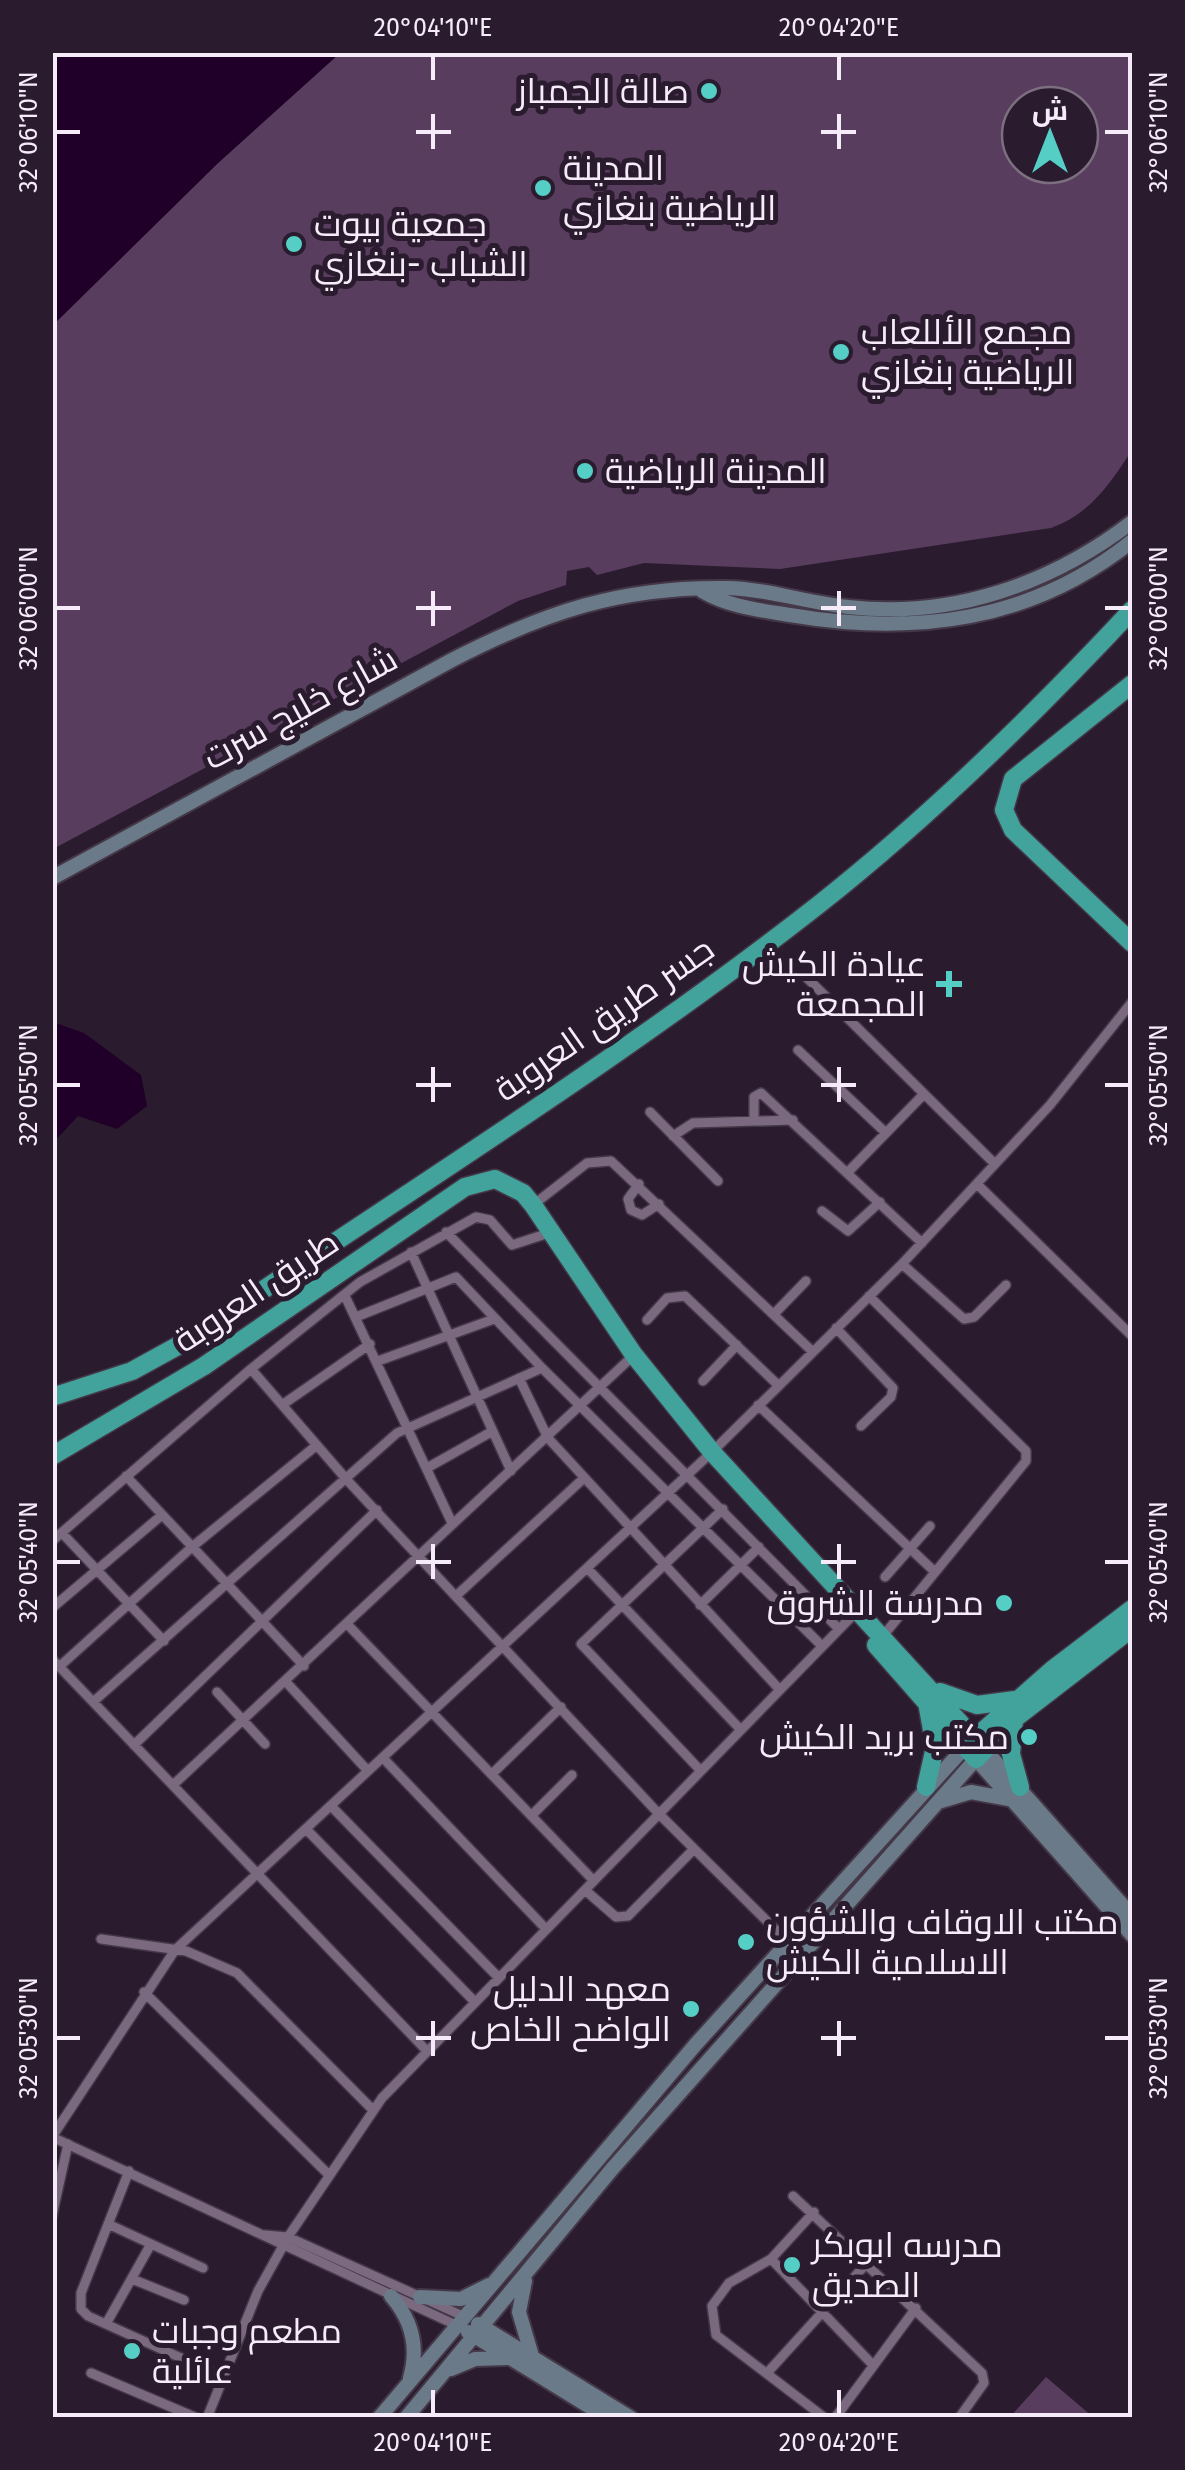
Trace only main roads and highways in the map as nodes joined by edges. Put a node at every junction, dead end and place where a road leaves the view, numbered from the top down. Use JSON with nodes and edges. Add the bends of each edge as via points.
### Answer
{"nodes":[{"id":1,"x":1132,"y":522,"type":"edge"},
{"id":2,"x":1132,"y":541,"type":"edge"},
{"id":3,"x":701,"y":590,"type":"junction"},
{"id":4,"x":1132,"y":610,"type":"edge"},
{"id":5,"x":1132,"y":684,"type":"edge"},
{"id":6,"x":52,"y":878,"type":"edge"},
{"id":7,"x":1132,"y":943,"type":"edge"},
{"id":8,"x":52,"y":1397,"type":"edge"},
{"id":9,"x":52,"y":1456,"type":"edge"},
{"id":10,"x":1132,"y":1610,"type":"edge"},
{"id":11,"x":850,"y":1619,"type":"junction"},
{"id":12,"x":1132,"y":1628,"type":"edge"},
{"id":13,"x":928,"y":1694,"type":"junction"},
{"id":14,"x":1016,"y":1700,"type":"junction"},
{"id":15,"x":1014,"y":1719,"type":"junction"},
{"id":16,"x":975,"y":1749,"type":"junction"},
{"id":17,"x":1015,"y":1794,"type":"junction"},
{"id":18,"x":929,"y":1796,"type":"junction"},
{"id":19,"x":1132,"y":1916,"type":"edge"},
{"id":20,"x":1132,"y":1935,"type":"edge"},
{"id":21,"x":532,"y":2266,"type":"junction"},
{"id":22,"x":498,"y":2280,"type":"junction"},
{"id":23,"x":391,"y":2296,"type":"road end"},
{"id":24,"x":420,"y":2296,"type":"road end"},
{"id":25,"x":462,"y":2322,"type":"junction"},
{"id":26,"x":479,"y":2331,"type":"junction"},
{"id":27,"x":527,"y":2360,"type":"junction"},
{"id":28,"x":446,"y":2372,"type":"junction"},
{"id":29,"x":408,"y":2385,"type":"junction"},
{"id":30,"x":379,"y":2418,"type":"edge"},
{"id":31,"x":406,"y":2418,"type":"edge"},
{"id":32,"x":608,"y":2418,"type":"edge"},
{"id":33,"x":632,"y":2418,"type":"edge"}],
"edges":[{"from":1,"to":3,"type":"main road","name":"شارع خليج سرت","via":[[1048,575],[958,603],[875,609],[750,590]]},
{"from":2,"to":3,"type":"main road","name":"شارع خليج سرت","via":[[1034,598],[935,624],[824,621],[736,606]]},
{"from":3,"to":6,"type":"main road","name":"شارع خليج سرت","via":[[596,600],[512,629]]},
{"from":4,"to":8,"type":"highway","name":"جسر طريق العروبة","via":[[924,816],[722,977],[192,1338],[132,1371]]},
{"from":5,"to":7,"type":"highway","via":[[1013,779],[1004,810],[1013,830]]},
{"from":9,"to":11,"type":"highway","name":"طريق العروبة","via":[[180,1382],[465,1187],[494,1180],[533,1205],[634,1355],[789,1535]]},
{"from":10,"to":14,"type":"highway"},
{"from":11,"to":13,"type":"highway"},
{"from":11,"to":13,"type":"highway","via":[[882,1636]]},
{"from":12,"to":15,"type":"highway"},
{"from":13,"to":14,"type":"highway","via":[[977,1705]]},
{"from":13,"to":16,"type":"highway"},
{"from":13,"to":18,"type":"highway","via":[[935,1747]]},
{"from":14,"to":16,"type":"highway"},
{"from":15,"to":16,"type":"highway"},
{"from":15,"to":17,"type":"highway"},
{"from":16,"to":17,"type":"main road"},
{"from":16,"to":18,"type":"main road"},
{"from":17,"to":18,"type":"main road"},
{"from":17,"to":19,"type":"main road"},
{"from":17,"to":20,"type":"main road"},
{"from":18,"to":21,"type":"main road"},
{"from":18,"to":22,"type":"main road","via":[[788,1942]]},
{"from":21,"to":26,"type":"main road"},
{"from":21,"to":27,"type":"main road","via":[[519,2312]]},
{"from":22,"to":24,"type":"main road","via":[[461,2299]]},
{"from":22,"to":25,"type":"main road"},
{"from":23,"to":29,"type":"main road","via":[[412,2331]]},
{"from":25,"to":26,"type":"main road"},
{"from":25,"to":29,"type":"main road"},
{"from":26,"to":27,"type":"main road"},
{"from":26,"to":28,"type":"main road"},
{"from":27,"to":28,"type":"main road","via":[[490,2357]]},
{"from":27,"to":32,"type":"main road"},
{"from":27,"to":33,"type":"main road"},
{"from":28,"to":31,"type":"main road"},
{"from":29,"to":30,"type":"main road"}]}
